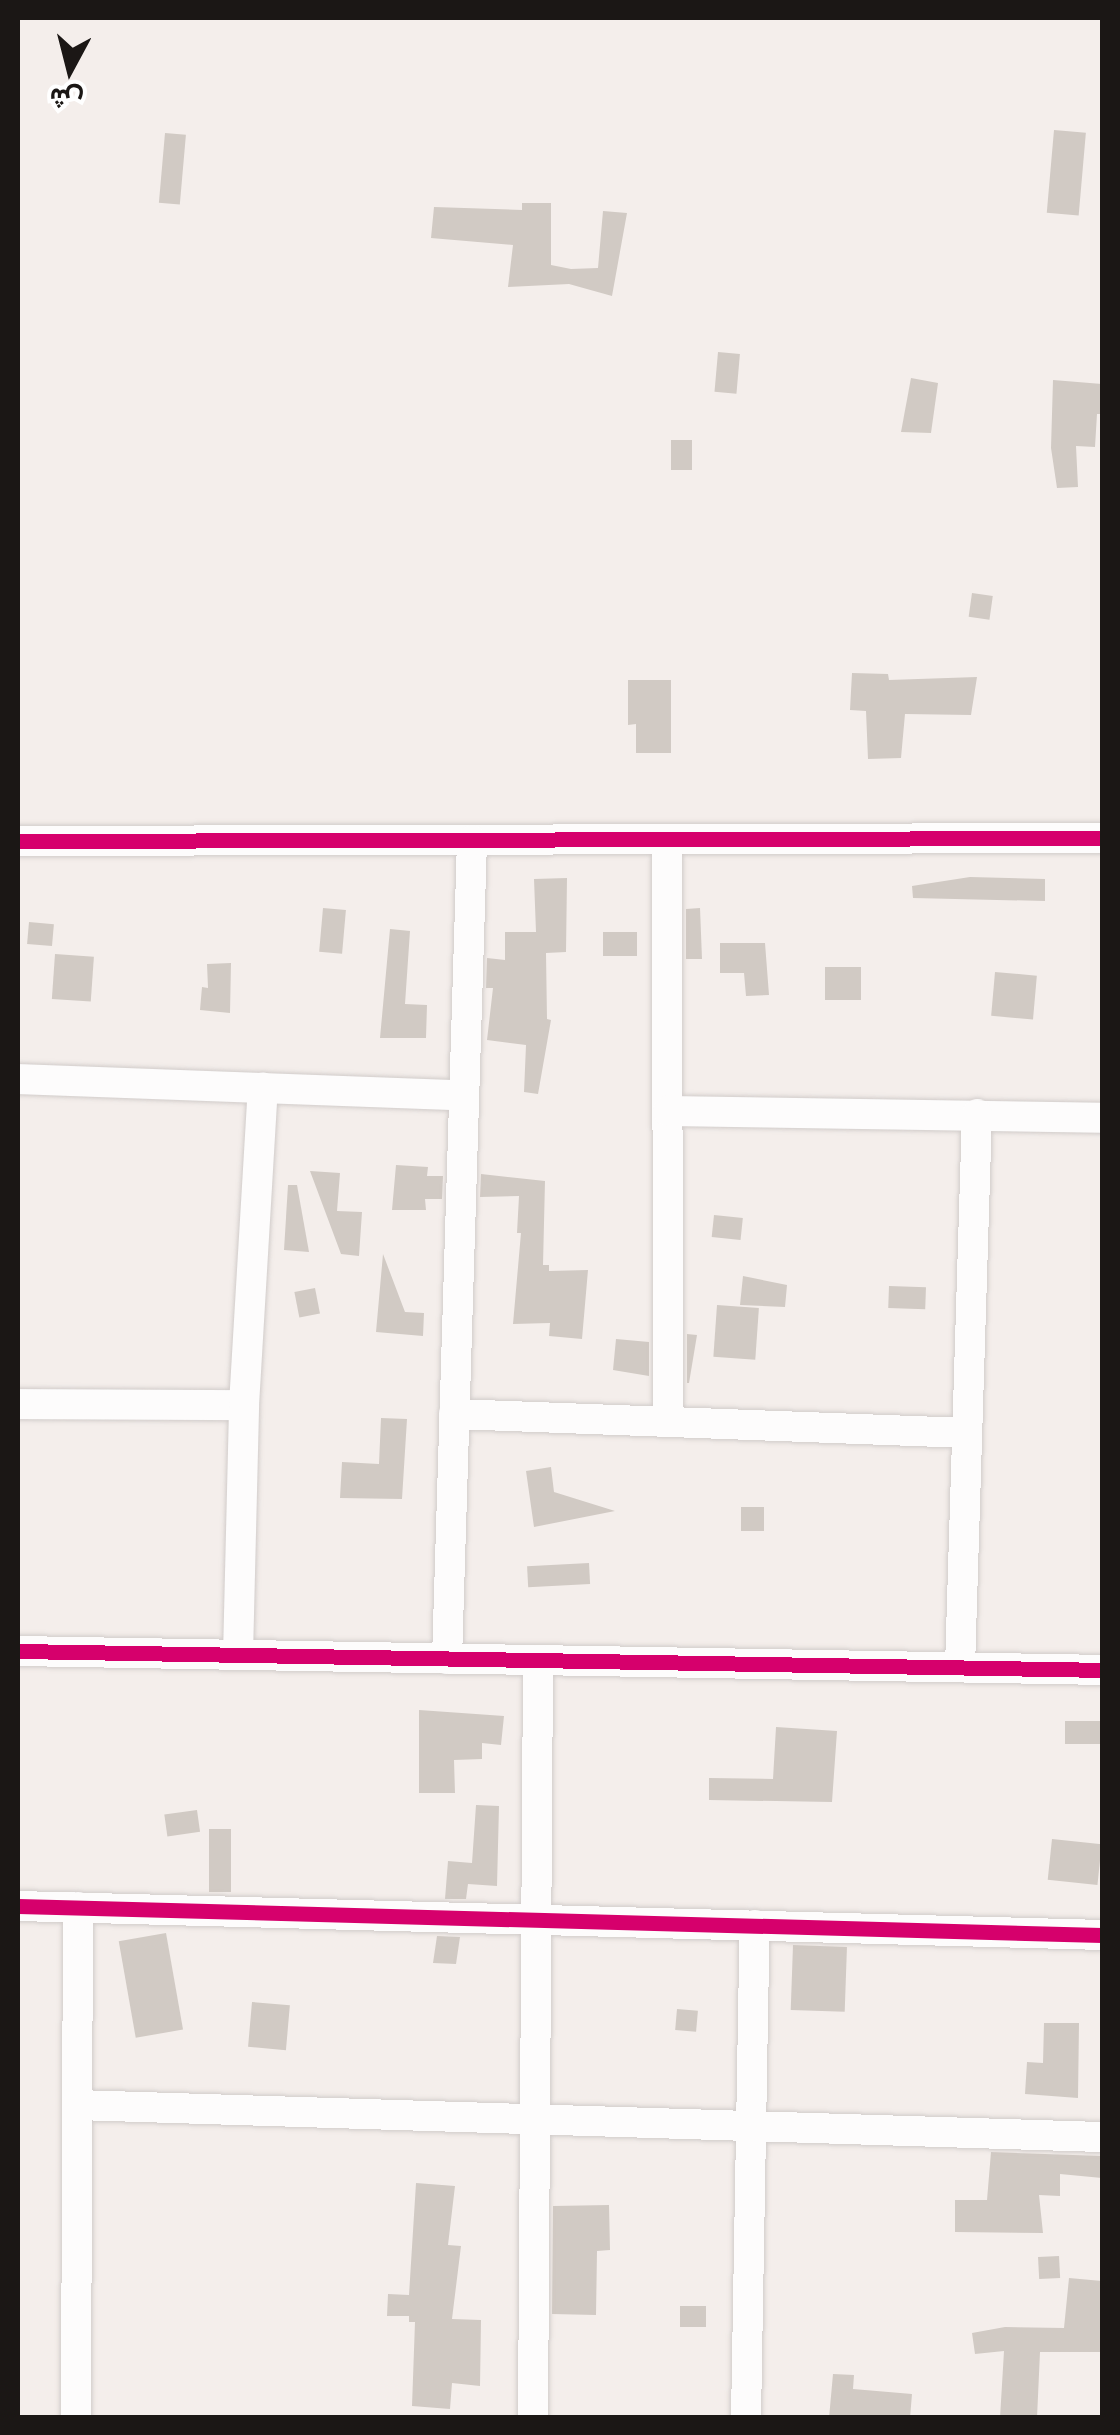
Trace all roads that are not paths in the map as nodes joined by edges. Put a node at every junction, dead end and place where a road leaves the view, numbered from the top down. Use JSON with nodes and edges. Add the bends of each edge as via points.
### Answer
{"nodes":[{"id":1,"x":1102,"y":838,"type":"edge"},
{"id":2,"x":668,"y":839,"type":"junction"},
{"id":3,"x":472,"y":840,"type":"junction"},
{"id":4,"x":18,"y":841,"type":"edge"},
{"id":5,"x":18,"y":1079,"type":"edge"},
{"id":6,"x":263,"y":1088,"type":"junction"},
{"id":7,"x":464,"y":1096,"type":"junction"},
{"id":8,"x":668,"y":1110,"type":"junction"},
{"id":9,"x":977,"y":1114,"type":"junction"},
{"id":10,"x":1102,"y":1118,"type":"edge"},
{"id":11,"x":18,"y":1404,"type":"edge"},
{"id":12,"x":244,"y":1405,"type":"junction"},
{"id":13,"x":454,"y":1414,"type":"junction"},
{"id":14,"x":668,"y":1422,"type":"junction"},
{"id":15,"x":967,"y":1433,"type":"junction"},
{"id":16,"x":18,"y":1651,"type":"edge"},
{"id":17,"x":238,"y":1655,"type":"junction"},
{"id":18,"x":447,"y":1658,"type":"junction"},
{"id":19,"x":538,"y":1660,"type":"junction"},
{"id":20,"x":960,"y":1667,"type":"junction"},
{"id":21,"x":1102,"y":1670,"type":"edge"},
{"id":22,"x":18,"y":1906,"type":"edge"},
{"id":23,"x":78,"y":1907,"type":"junction"},
{"id":24,"x":536,"y":1920,"type":"junction"},
{"id":25,"x":755,"y":1926,"type":"junction"},
{"id":26,"x":1102,"y":1935,"type":"edge"},
{"id":27,"x":78,"y":2105,"type":"junction"},
{"id":28,"x":535,"y":2119,"type":"junction"},
{"id":29,"x":750,"y":2126,"type":"junction"},
{"id":30,"x":1102,"y":2137,"type":"edge"},
{"id":31,"x":76,"y":2418,"type":"edge"},
{"id":32,"x":533,"y":2418,"type":"edge"},
{"id":33,"x":746,"y":2418,"type":"edge"}],
"edges":[{"from":1,"to":2,"type":"street"},
{"from":2,"to":3,"type":"street"},
{"from":2,"to":8,"type":"street"},
{"from":3,"to":4,"type":"street"},
{"from":3,"to":7,"type":"street"},
{"from":5,"to":6,"type":"street"},
{"from":6,"to":7,"type":"street"},
{"from":6,"to":12,"type":"street"},
{"from":7,"to":13,"type":"street"},
{"from":8,"to":9,"type":"street"},
{"from":8,"to":14,"type":"street"},
{"from":9,"to":10,"type":"street"},
{"from":9,"to":15,"type":"street"},
{"from":11,"to":12,"type":"street"},
{"from":12,"to":17,"type":"street"},
{"from":13,"to":14,"type":"street"},
{"from":13,"to":18,"type":"street"},
{"from":14,"to":15,"type":"street"},
{"from":15,"to":20,"type":"street"},
{"from":16,"to":17,"type":"street"},
{"from":17,"to":18,"type":"street"},
{"from":18,"to":19,"type":"street"},
{"from":19,"to":20,"type":"street"},
{"from":19,"to":24,"type":"street"},
{"from":20,"to":21,"type":"street"},
{"from":22,"to":23,"type":"street"},
{"from":23,"to":24,"type":"street"},
{"from":23,"to":27,"type":"street"},
{"from":24,"to":25,"type":"street"},
{"from":24,"to":28,"type":"street"},
{"from":25,"to":26,"type":"street"},
{"from":25,"to":29,"type":"street"},
{"from":27,"to":28,"type":"street"},
{"from":27,"to":31,"type":"street"},
{"from":28,"to":29,"type":"street"},
{"from":28,"to":32,"type":"street"},
{"from":29,"to":30,"type":"street"},
{"from":29,"to":33,"type":"street"}]}
